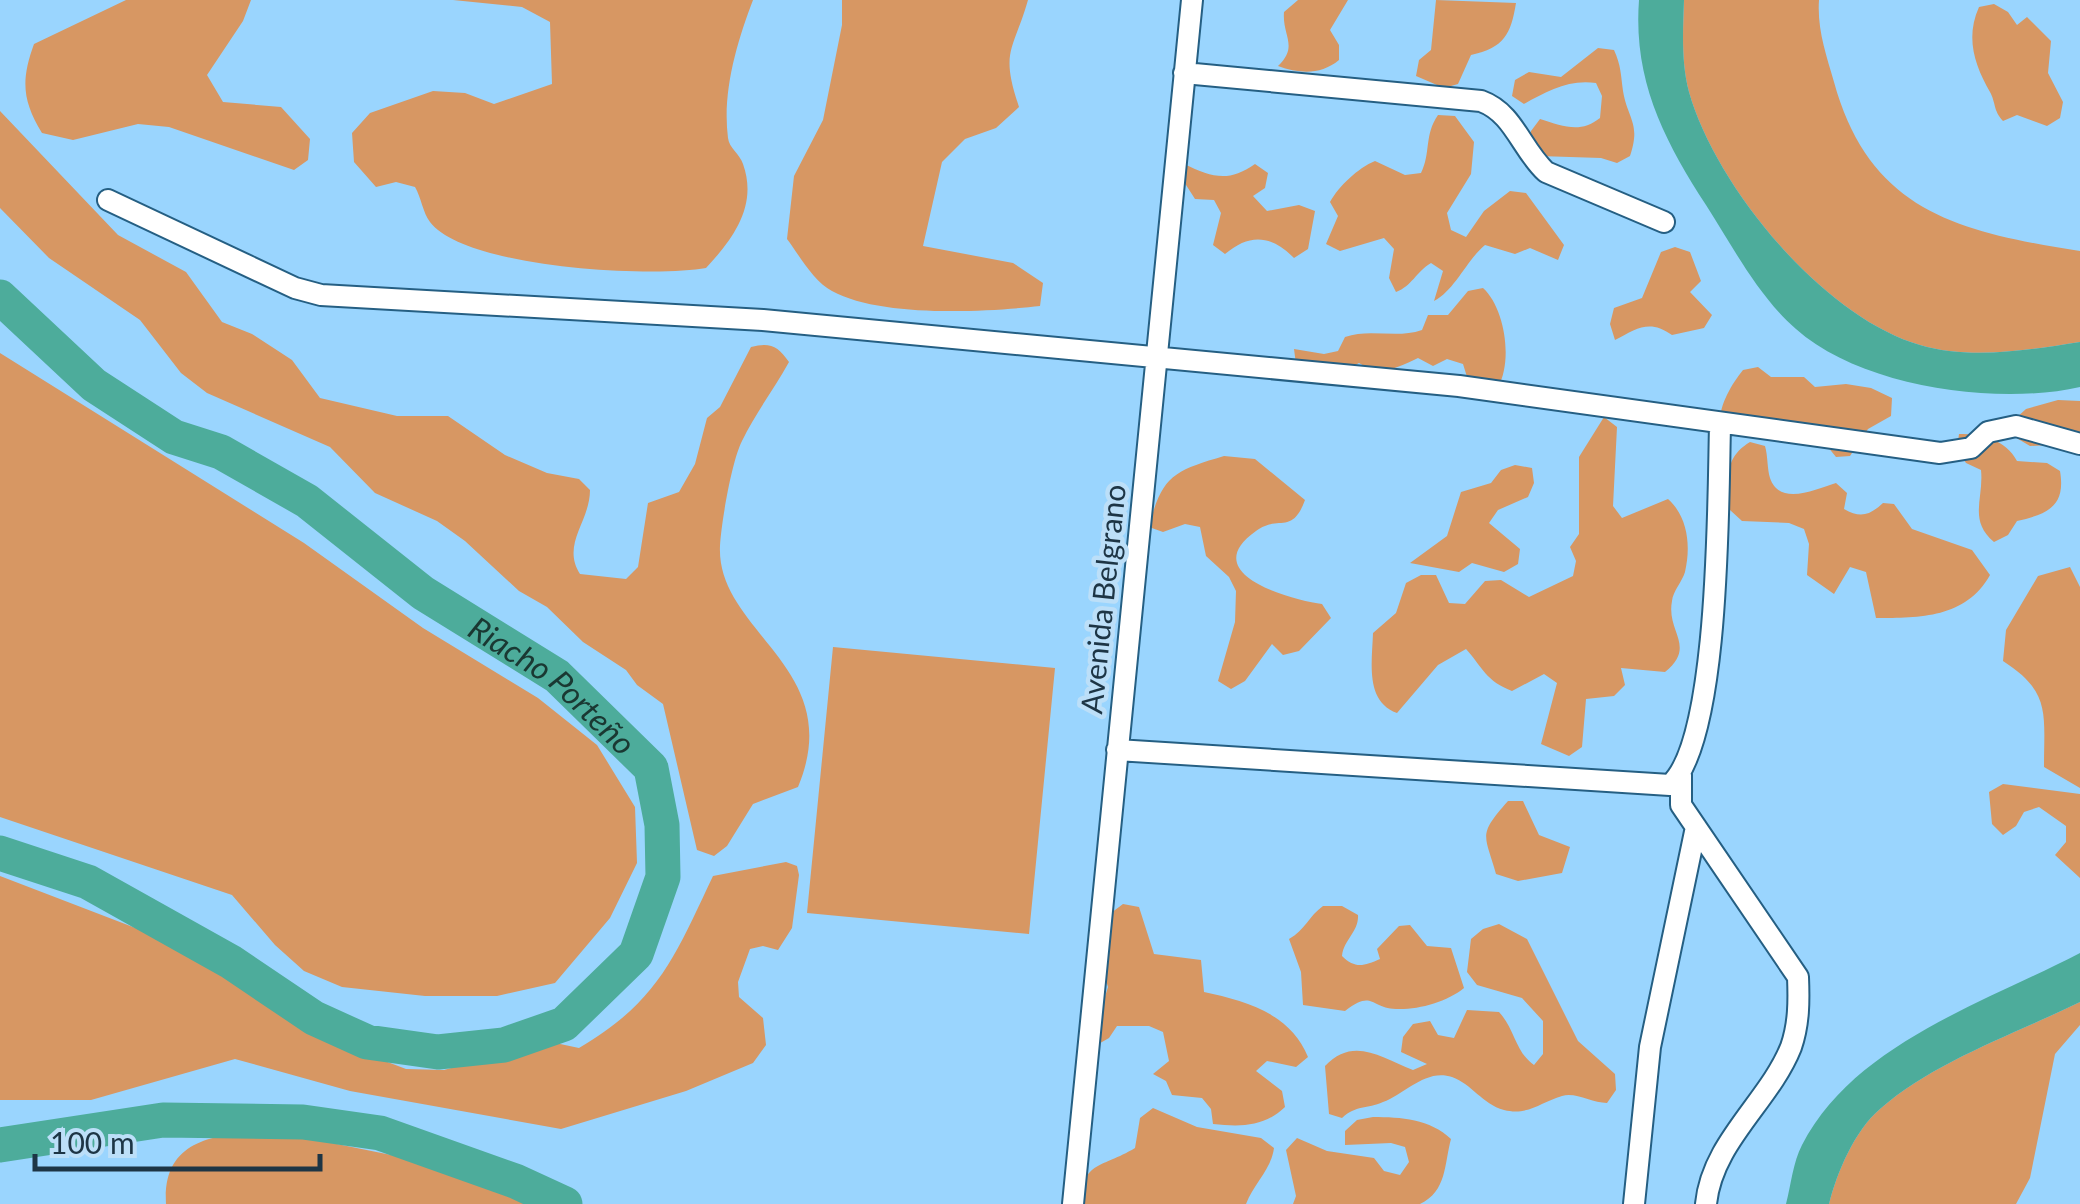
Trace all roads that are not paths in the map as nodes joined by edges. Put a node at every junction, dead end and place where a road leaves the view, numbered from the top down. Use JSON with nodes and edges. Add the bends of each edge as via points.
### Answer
{"nodes":[{"id":1,"x":1192,"y":0,"type":"edge"},
{"id":2,"x":1184,"y":73,"type":"junction"},
{"id":3,"x":108,"y":200,"type":"dead end"},
{"id":4,"x":1664,"y":222,"type":"dead end"},
{"id":5,"x":1156,"y":359,"type":"junction"},
{"id":6,"x":1720,"y":426,"type":"junction"},
{"id":7,"x":2080,"y":444,"type":"edge"},
{"id":8,"x":1117,"y":750,"type":"junction"},
{"id":9,"x":1681,"y":776,"type":"junction"},
{"id":10,"x":1696,"y":827,"type":"junction"},
{"id":11,"x":1073,"y":1204,"type":"edge"},
{"id":12,"x":1634,"y":1204,"type":"edge"},
{"id":13,"x":1706,"y":1204,"type":"edge"}],
"edges":[{"from":1,"to":2,"type":"street","name":"Avenida Belgrano"},
{"from":2,"to":4,"type":"street","via":[[1481,100],[1507,116],[1546,172]]},
{"from":2,"to":5,"type":"street","name":"Avenida Belgrano"},
{"from":3,"to":5,"type":"street","via":[[321,295],[763,320]]},
{"from":5,"to":6,"type":"street","via":[[1459,386]]},
{"from":5,"to":8,"type":"street","name":"Avenida Belgrano"},
{"from":6,"to":7,"type":"street","via":[[1940,453],[1970,448],[1988,432],[2016,426]]},
{"from":6,"to":9,"type":"street","via":[[1715,601],[1696,727]]},
{"from":8,"to":9,"type":"street","via":[[1670,785]]},
{"from":8,"to":11,"type":"street","name":"Avenida Belgrano"},
{"from":9,"to":10,"type":"street","via":[[1681,804]]},
{"from":10,"to":12,"type":"street","via":[[1650,1047]]},
{"from":10,"to":13,"type":"street","via":[[1798,978],[1800,1008],[1790,1048],[1730,1141]]}]}
